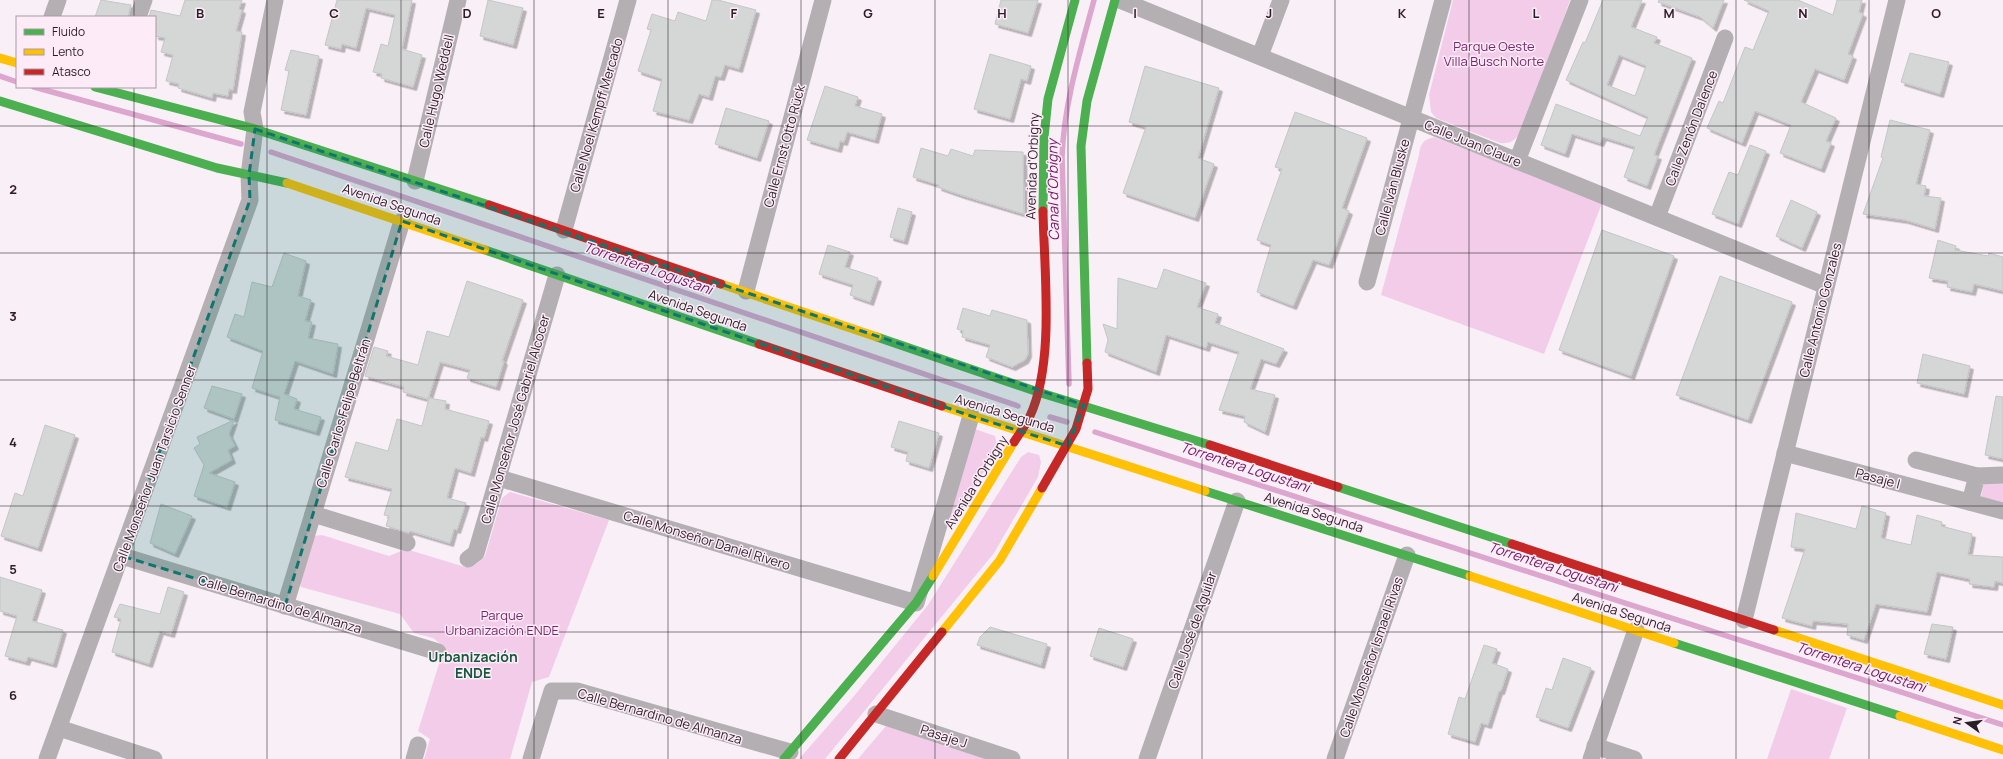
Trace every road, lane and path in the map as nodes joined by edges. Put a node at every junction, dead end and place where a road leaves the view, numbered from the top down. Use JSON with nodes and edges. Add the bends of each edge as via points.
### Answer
{"nodes":[{"id":1,"x":58,"y":0,"type":"edge"},
{"id":2,"x":144,"y":0,"type":"edge"},
{"id":3,"x":275,"y":0,"type":"edge"},
{"id":4,"x":458,"y":0,"type":"edge"},
{"id":5,"x":628,"y":0,"type":"edge"},
{"id":6,"x":823,"y":0,"type":"edge"},
{"id":7,"x":1075,"y":0,"type":"edge"},
{"id":8,"x":1115,"y":0,"type":"edge"},
{"id":9,"x":1120,"y":0,"type":"edge"},
{"id":10,"x":1281,"y":0,"type":"edge"},
{"id":11,"x":1443,"y":0,"type":"edge"},
{"id":12,"x":1580,"y":0,"type":"edge"},
{"id":13,"x":1897,"y":0,"type":"edge"},
{"id":14,"x":52,"y":16,"type":"edge"},
{"id":15,"x":138,"y":16,"type":"edge"},
{"id":16,"x":1725,"y":38,"type":"dead end"},
{"id":17,"x":1260,"y":56,"type":"junction"},
{"id":18,"x":0,"y":58,"type":"edge"},
{"id":19,"x":16,"y":63,"type":"edge"},
{"id":20,"x":102,"y":88,"type":"edge"},
{"id":21,"x":114,"y":90,"type":"edge"},
{"id":22,"x":0,"y":101,"type":"edge"},
{"id":23,"x":1411,"y":118,"type":"junction"},
{"id":24,"x":255,"y":129,"type":"junction"},
{"id":25,"x":1517,"y":161,"type":"junction"},
{"id":26,"x":249,"y":175,"type":"junction"},
{"id":27,"x":415,"y":181,"type":"junction"},
{"id":28,"x":1657,"y":217,"type":"junction"},
{"id":29,"x":402,"y":221,"type":"junction"},
{"id":30,"x":564,"y":230,"type":"junction"},
{"id":31,"x":557,"y":275,"type":"junction"},
{"id":32,"x":1367,"y":282,"type":"dead end"},
{"id":33,"x":1826,"y":286,"type":"junction"},
{"id":34,"x":746,"y":291,"type":"junction"},
{"id":35,"x":1038,"y":392,"type":"junction"},
{"id":36,"x":1084,"y":405,"type":"junction"},
{"id":37,"x":971,"y":416,"type":"junction"},
{"id":38,"x":1023,"y":432,"type":"junction"},
{"id":39,"x":1068,"y":446,"type":"junction"},
{"id":40,"x":1785,"y":454,"type":"junction"},
{"id":41,"x":1916,"y":460,"type":"dead end"},
{"id":42,"x":2003,"y":475,"type":"edge"},
{"id":43,"x":1978,"y":476,"type":"junction"},
{"id":44,"x":499,"y":478,"type":"junction"},
{"id":45,"x":1236,"y":500,"type":"junction"},
{"id":46,"x":1970,"y":502,"type":"junction"},
{"id":47,"x":2003,"y":511,"type":"edge"},
{"id":48,"x":312,"y":514,"type":"junction"},
{"id":49,"x":407,"y":543,"type":"dead end"},
{"id":50,"x":1407,"y":555,"type":"junction"},
{"id":51,"x":122,"y":556,"type":"junction"},
{"id":52,"x":468,"y":559,"type":"dead end"},
{"id":53,"x":916,"y":603,"type":"junction"},
{"id":54,"x":285,"y":606,"type":"junction"},
{"id":55,"x":1744,"y":620,"type":"junction"},
{"id":56,"x":1636,"y":630,"type":"junction"},
{"id":57,"x":438,"y":652,"type":"dead end"},
{"id":58,"x":2003,"y":705,"type":"edge"},
{"id":59,"x":876,"y":714,"type":"junction"},
{"id":60,"x":59,"y":728,"type":"junction"},
{"id":61,"x":2003,"y":750,"type":"edge"},
{"id":62,"x":1593,"y":752,"type":"edge"},
{"id":63,"x":787,"y":756,"type":"edge"},
{"id":64,"x":47,"y":759,"type":"edge"},
{"id":65,"x":154,"y":759,"type":"edge"},
{"id":66,"x":531,"y":759,"type":"edge"},
{"id":67,"x":839,"y":759,"type":"edge"},
{"id":68,"x":1012,"y":759,"type":"edge"},
{"id":69,"x":1147,"y":759,"type":"edge"},
{"id":70,"x":1335,"y":759,"type":"edge"},
{"id":71,"x":1634,"y":759,"type":"edge"}],
"edges":[{"from":1,"to":14,"type":"street"},
{"from":2,"to":15,"type":"street"},
{"from":3,"to":24,"type":"street","name":"Calle Monseñor Juan Tarsicio Senner","via":[[252,112]]},
{"from":4,"to":27,"type":"street","name":"Calle Hugo Weddell"},
{"from":5,"to":30,"type":"street","name":"Calle Noel Kempff Mercado"},
{"from":6,"to":34,"type":"street","name":"Calle Ernst Otto Rück"},
{"from":7,"to":35,"type":"main road","name":"Avenida d'Orbigny","via":[[1048,99],[1044,137],[1046,346]]},
{"from":8,"to":36,"type":"main road","via":[[1087,101],[1080,146],[1088,376]]},
{"from":9,"to":17,"type":"street","name":"Calle Juan Claure"},
{"from":10,"to":17,"type":"street"},
{"from":11,"to":23,"type":"street","name":"Calle Iván Bluske"},
{"from":12,"to":25,"type":"street"},
{"from":13,"to":33,"type":"street","name":"Calle Antonio Gonzales"},
{"from":16,"to":28,"type":"street","name":"Calle Zenón Dalence"},
{"from":17,"to":23,"type":"street","name":"Calle Juan Claure"},
{"from":18,"to":19,"type":"main road"},
{"from":20,"to":21,"type":"main road"},
{"from":21,"to":24,"type":"main road"},
{"from":22,"to":26,"type":"main road","name":"Avenida Segunda"},
{"from":23,"to":25,"type":"street","name":"Calle Juan Claure"},
{"from":23,"to":32,"type":"street","name":"Calle Iván Bluske"},
{"from":24,"to":26,"type":"street","name":"Calle Monseñor Juan Tarsicio Senner"},
{"from":24,"to":27,"type":"main road"},
{"from":25,"to":28,"type":"street","name":"Calle Juan Claure"},
{"from":26,"to":29,"type":"main road","name":"Avenida Segunda","via":[[277,179]]},
{"from":26,"to":51,"type":"street","name":"Calle Monseñor Juan Tarsicio Senner","via":[[250,200]]},
{"from":27,"to":30,"type":"main road"},
{"from":28,"to":33,"type":"street","name":"Calle Juan Claure"},
{"from":29,"to":31,"type":"main road","name":"Avenida Segunda"},
{"from":29,"to":48,"type":"street","name":"Calle Carlos Felipe Beltrán"},
{"from":30,"to":34,"type":"main road"},
{"from":31,"to":37,"type":"main road","name":"Avenida Segunda"},
{"from":31,"to":44,"type":"street","name":"Calle Monseñor José Gabriel Alcocer"},
{"from":33,"to":40,"type":"street","name":"Calle Antonio Gonzales"},
{"from":34,"to":35,"type":"main road"},
{"from":35,"to":36,"type":"main road"},
{"from":35,"to":38,"type":"main road","name":"Avenida d'Orbigny"},
{"from":36,"to":39,"type":"main road"},
{"from":36,"to":55,"type":"main road"},
{"from":37,"to":38,"type":"main road","name":"Avenida Segunda"},
{"from":37,"to":53,"type":"street"},
{"from":38,"to":39,"type":"main road","name":"Avenida Segunda"},
{"from":38,"to":53,"type":"main road","name":"Avenida d'Orbigny"},
{"from":39,"to":45,"type":"main road","name":"Avenida Segunda"},
{"from":39,"to":59,"type":"main road","via":[[1000,560]]},
{"from":40,"to":46,"type":"street","name":"Pasaje I"},
{"from":40,"to":55,"type":"street","name":"Calle Antonio Gonzales"},
{"from":41,"to":43,"type":"street"},
{"from":42,"to":43,"type":"street"},
{"from":43,"to":46,"type":"street"},
{"from":44,"to":52,"type":"street","name":"Calle Monseñor José Gabriel Alcocer","via":[[476,553]]},
{"from":44,"to":53,"type":"street","name":"Calle Monseñor Daniel Rivero"},
{"from":45,"to":50,"type":"main road","name":"Avenida Segunda"},
{"from":45,"to":69,"type":"street","name":"Calle José de Aguilar"},
{"from":46,"to":47,"type":"street","name":"Pasaje I"},
{"from":48,"to":49,"type":"street"},
{"from":48,"to":54,"type":"street","name":"Calle Carlos Felipe Beltrán"},
{"from":50,"to":56,"type":"main road","name":"Avenida Segunda"},
{"from":50,"to":70,"type":"street","name":"Calle Monseñor Ismael Rivas"},
{"from":51,"to":54,"type":"street","name":"Calle Bernardino de Almanza"},
{"from":51,"to":60,"type":"street","name":"Calle Monseñor Juan Tarsicio Senner"},
{"from":53,"to":63,"type":"main road","name":"Avenida d'Orbigny"},
{"from":54,"to":57,"type":"street","name":"Calle Bernardino de Almanza"},
{"from":55,"to":58,"type":"main road"},
{"from":56,"to":61,"type":"main road","name":"Avenida Segunda"},
{"from":56,"to":62,"type":"street"},
{"from":59,"to":67,"type":"main road"},
{"from":59,"to":68,"type":"street","name":"Pasaje J"},
{"from":60,"to":64,"type":"street","name":"Calle Monseñor Juan Tarsicio Senner"},
{"from":60,"to":65,"type":"street"},
{"from":62,"to":71,"type":"street"},
{"from":63,"to":66,"type":"street","name":"Calle Bernardino de Almanza","via":[[577,692],[552,691]]}]}
